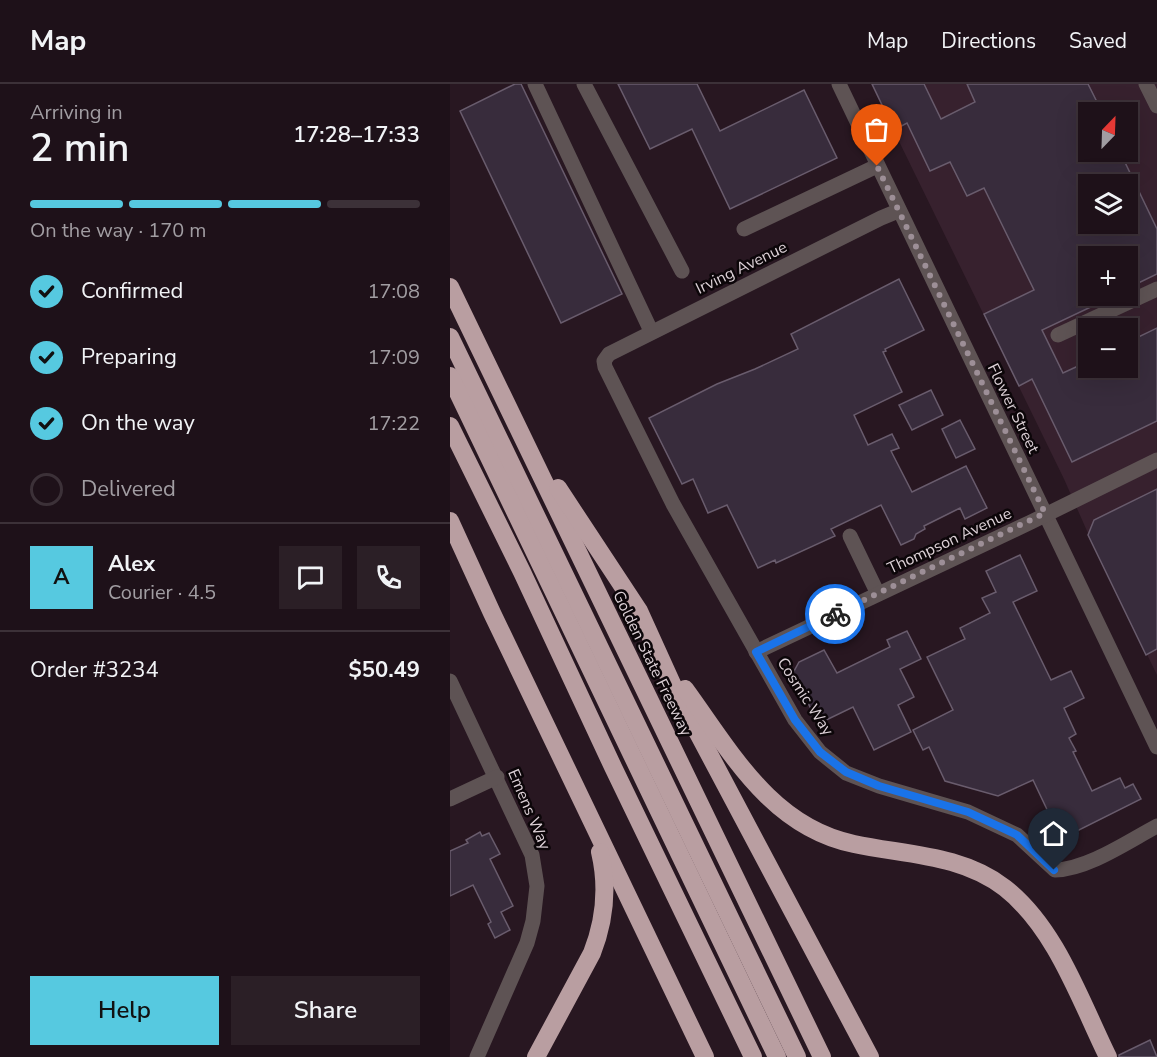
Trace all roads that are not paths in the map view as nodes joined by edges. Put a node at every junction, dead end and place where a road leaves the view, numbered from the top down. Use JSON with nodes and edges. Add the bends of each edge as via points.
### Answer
{"nodes":[{"id":1,"x":535,"y":84,"type":"edge"},
{"id":2,"x":584,"y":84,"type":"edge"},
{"id":3,"x":839,"y":84,"type":"edge"},
{"id":4,"x":1146,"y":84,"type":"edge"},
{"id":5,"x":1157,"y":106,"type":"edge"},
{"id":6,"x":877,"y":166,"type":"junction"},
{"id":7,"x":898,"y":211,"type":"junction"},
{"id":8,"x":744,"y":229,"type":"dead end"},
{"id":9,"x":682,"y":271,"type":"dead end"},
{"id":10,"x":450,"y":287,"type":"edge"},
{"id":11,"x":1157,"y":289,"type":"edge"},
{"id":12,"x":651,"y":331,"type":"junction"},
{"id":13,"x":1058,"y":335,"type":"dead end"},
{"id":14,"x":450,"y":338,"type":"edge"},
{"id":15,"x":604,"y":360,"type":"joint"},
{"id":16,"x":450,"y":376,"type":"edge"},
{"id":17,"x":450,"y":426,"type":"edge"},
{"id":18,"x":519,"y":429,"type":"junction"},
{"id":19,"x":1157,"y":460,"type":"edge"},
{"id":20,"x":1045,"y":513,"type":"junction"},
{"id":21,"x":450,"y":521,"type":"edge"},
{"id":22,"x":850,"y":536,"type":"dead end"},
{"id":23,"x":878,"y":594,"type":"junction"},
{"id":24,"x":756,"y":652,"type":"junction"},
{"id":25,"x":663,"y":661,"type":"junction"},
{"id":26,"x":450,"y":681,"type":"edge"},
{"id":27,"x":1157,"y":747,"type":"edge"},
{"id":28,"x":497,"y":777,"type":"junction"},
{"id":29,"x":450,"y":799,"type":"edge"},
{"id":30,"x":588,"y":813,"type":"junction"},
{"id":31,"x":1157,"y":826,"type":"edge"},
{"id":32,"x":477,"y":1057,"type":"edge"},
{"id":33,"x":536,"y":1057,"type":"edge"},
{"id":34,"x":705,"y":1057,"type":"edge"},
{"id":35,"x":753,"y":1057,"type":"edge"},
{"id":36,"x":777,"y":1057,"type":"edge"},
{"id":37,"x":797,"y":1057,"type":"edge"},
{"id":38,"x":822,"y":1057,"type":"edge"},
{"id":39,"x":870,"y":1057,"type":"edge"},
{"id":40,"x":1108,"y":1057,"type":"edge"}],
"edges":[{"from":1,"to":12,"type":"street"},
{"from":2,"to":9,"type":"street"},
{"from":3,"to":6,"type":"street","name":"Flower Street"},
{"from":4,"to":5,"type":"street"},
{"from":6,"to":7,"type":"street","name":"Flower Street"},
{"from":6,"to":8,"type":"street"},
{"from":7,"to":12,"type":"street","name":"Irving Avenue"},
{"from":7,"to":20,"type":"street","name":"Flower Street"},
{"from":10,"to":18,"type":"highway","name":"Golden State Freeway"},
{"from":11,"to":13,"type":"street"},
{"from":12,"to":15,"type":"street","name":"Irving Avenue"},
{"from":14,"to":37,"type":"highway"},
{"from":15,"to":24,"type":"street","name":"Cosmic Way","via":[[673,504]]},
{"from":16,"to":36,"type":"highway"},
{"from":17,"to":35,"type":"highway"},
{"from":18,"to":25,"type":"highway","via":[[639,611]]},
{"from":18,"to":38,"type":"highway","name":"Golden State Freeway"},
{"from":19,"to":20,"type":"street","name":"Thompson Avenue"},
{"from":20,"to":23,"type":"street","name":"Thompson Avenue"},
{"from":20,"to":27,"type":"street","name":"Flower Street"},
{"from":21,"to":30,"type":"highway"},
{"from":22,"to":23,"type":"street"},
{"from":23,"to":24,"type":"street","name":"Thompson Avenue"},
{"from":24,"to":31,"type":"street","name":"Cosmic Way","via":[[795,720],[820,752],[846,772],[879,786],[968,812],[1017,835],[1054,870],[1084,864]]},
{"from":25,"to":39,"type":"highway"},
{"from":25,"to":40,"type":"highway","via":[[760,789],[791,817],[853,844],[951,861],[984,875],[1024,905],[1044,929]]},
{"from":26,"to":28,"type":"street","name":"Emens Way"},
{"from":28,"to":29,"type":"street"},
{"from":28,"to":32,"type":"street","name":"Emens Way","via":[[532,855],[537,886],[527,943]]},
{"from":30,"to":33,"type":"highway","via":[[604,869],[599,934]]},
{"from":30,"to":34,"type":"highway"}]}
